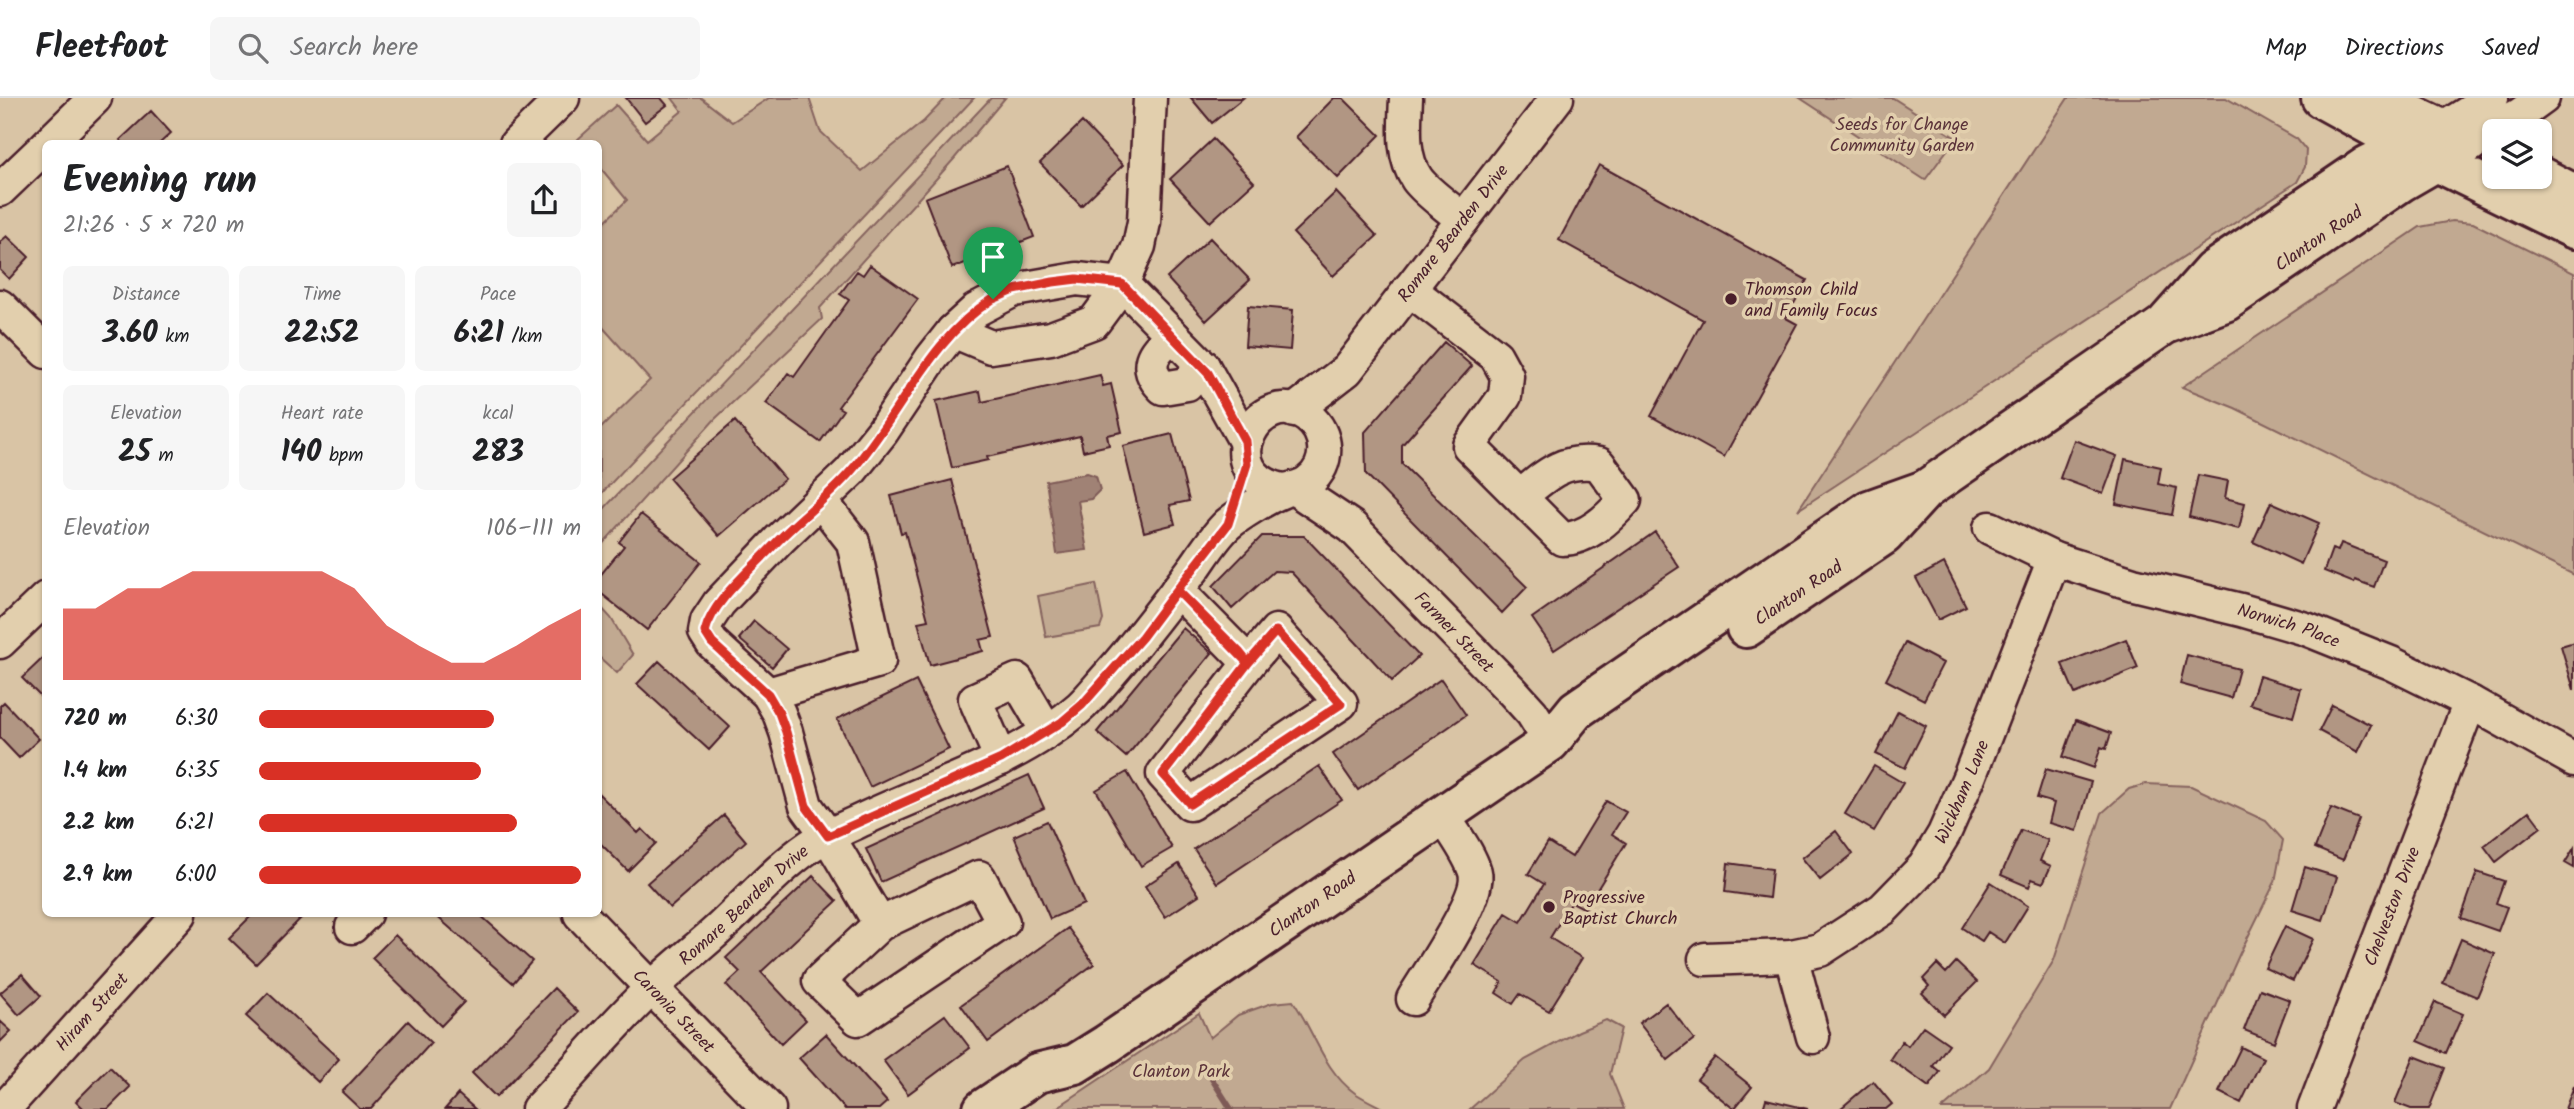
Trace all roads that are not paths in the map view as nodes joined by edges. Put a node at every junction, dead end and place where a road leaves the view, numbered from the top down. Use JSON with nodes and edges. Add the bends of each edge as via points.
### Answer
{"nodes":[{"id":1,"x":95,"y":98,"type":"edge"},
{"id":2,"x":563,"y":98,"type":"edge"},
{"id":3,"x":1150,"y":98,"type":"edge"},
{"id":4,"x":1406,"y":98,"type":"edge"},
{"id":5,"x":1557,"y":98,"type":"edge"},
{"id":6,"x":2321,"y":98,"type":"edge"},
{"id":7,"x":2375,"y":98,"type":"edge"},
{"id":8,"x":2492,"y":98,"type":"edge"},
{"id":9,"x":2543,"y":98,"type":"edge"},
{"id":10,"x":52,"y":140,"type":"edge"},
{"id":11,"x":520,"y":140,"type":"edge"},
{"id":12,"x":2450,"y":146,"type":"edge"},
{"id":13,"x":42,"y":150,"type":"edge"},
{"id":14,"x":2552,"y":183,"type":"edge"},
{"id":15,"x":0,"y":190,"type":"edge"},
{"id":16,"x":2574,"y":194,"type":"edge"},
{"id":17,"x":1463,"y":220,"type":"junction"},
{"id":18,"x":2574,"y":229,"type":"edge"},
{"id":19,"x":1122,"y":284,"type":"junction"},
{"id":20,"x":1409,"y":289,"type":"junction"},
{"id":21,"x":0,"y":306,"type":"edge"},
{"id":22,"x":953,"y":331,"type":"junction"},
{"id":23,"x":1174,"y":336,"type":"junction"},
{"id":24,"x":42,"y":348,"type":"edge"},
{"id":25,"x":1205,"y":369,"type":"junction"},
{"id":26,"x":1347,"y":370,"type":"junction"},
{"id":27,"x":1288,"y":410,"type":"junction"},
{"id":28,"x":1323,"y":448,"type":"junction"},
{"id":29,"x":1246,"y":453,"type":"junction"},
{"id":30,"x":1289,"y":490,"type":"junction"},
{"id":31,"x":1520,"y":497,"type":"dead end"},
{"id":32,"x":821,"y":501,"type":"junction"},
{"id":33,"x":1228,"y":524,"type":"junction"},
{"id":34,"x":1352,"y":527,"type":"junction"},
{"id":35,"x":1990,"y":528,"type":"dead end"},
{"id":36,"x":2054,"y":559,"type":"junction"},
{"id":37,"x":1177,"y":590,"type":"junction"},
{"id":38,"x":42,"y":602,"type":"edge"},
{"id":39,"x":0,"y":642,"type":"edge"},
{"id":40,"x":1248,"y":663,"type":"junction"},
{"id":41,"x":768,"y":694,"type":"junction"},
{"id":42,"x":2470,"y":702,"type":"junction"},
{"id":43,"x":1047,"y":732,"type":"junction"},
{"id":44,"x":1550,"y":742,"type":"junction"},
{"id":45,"x":1001,"y":759,"type":"junction"},
{"id":46,"x":2574,"y":760,"type":"edge"},
{"id":47,"x":1443,"y":815,"type":"junction"},
{"id":48,"x":828,"y":836,"type":"junction"},
{"id":49,"x":177,"y":917,"type":"edge"},
{"id":50,"x":583,"y":917,"type":"edge"},
{"id":51,"x":880,"y":924,"type":"junction"},
{"id":52,"x":1791,"y":956,"type":"junction"},
{"id":53,"x":1705,"y":959,"type":"dead end"},
{"id":54,"x":652,"y":988,"type":"junction"},
{"id":55,"x":1413,"y":999,"type":"dead end"},
{"id":56,"x":1814,"y":1037,"type":"dead end"},
{"id":57,"x":1075,"y":1065,"type":"junction"},
{"id":58,"x":553,"y":1104,"type":"edge"},
{"id":59,"x":7,"y":1108,"type":"edge"},
{"id":60,"x":769,"y":1109,"type":"edge"},
{"id":61,"x":983,"y":1109,"type":"edge"},
{"id":62,"x":1031,"y":1109,"type":"edge"},
{"id":63,"x":2314,"y":1109,"type":"edge"}],
"edges":[{"from":1,"to":10,"type":"street"},
{"from":2,"to":11,"type":"street"},
{"from":3,"to":19,"type":"street","via":[[1144,222]]},
{"from":4,"to":17,"type":"street","via":[[1405,136],[1417,180]]},
{"from":5,"to":17,"type":"street","name":"Romare Bearden Drive"},
{"from":6,"to":12,"type":"main road"},
{"from":7,"to":12,"type":"main road"},
{"from":8,"to":12,"type":"street"},
{"from":9,"to":12,"type":"street","via":[[2521,114]]},
{"from":12,"to":18,"type":"main road"},
{"from":12,"to":44,"type":"main road","name":"Clanton Road","via":[[2368,165],[2212,271],[2164,325],[1925,490],[1884,535],[1592,731]]},
{"from":13,"to":15,"type":"street"},
{"from":14,"to":16,"type":"main road"},
{"from":17,"to":20,"type":"street","name":"Romare Bearden Drive"},
{"from":19,"to":22,"type":"street","via":[[1077,279],[1014,290],[976,310]]},
{"from":19,"to":22,"type":"street","via":[[1094,322],[1051,338],[991,347]]},
{"from":19,"to":23,"type":"street"},
{"from":20,"to":26,"type":"street","name":"Romare Bearden Drive"},
{"from":20,"to":31,"type":"street","via":[[1496,356],[1507,376],[1505,396],[1469,446]]},
{"from":21,"to":24,"type":"street"},
{"from":22,"to":32,"type":"street","via":[[882,432]]},
{"from":23,"to":25,"type":"street"},
{"from":23,"to":25,"type":"street","via":[[1155,352],[1150,365],[1154,379],[1163,388],[1186,384]]},
{"from":25,"to":27,"type":"street","via":[[1248,397]]},
{"from":25,"to":29,"type":"street"},
{"from":26,"to":27,"type":"street","name":"Romare Bearden Drive"},
{"from":26,"to":28,"type":"street","name":"Romare Bearden Drive"},
{"from":27,"to":28,"type":"street","via":[[1306,415],[1315,424]]},
{"from":27,"to":29,"type":"street","via":[[1259,419],[1250,429]]},
{"from":28,"to":30,"type":"street","via":[[1317,474]]},
{"from":28,"to":34,"type":"street","name":"Farmer Street"},
{"from":29,"to":30,"type":"street","via":[[1261,483]]},
{"from":29,"to":33,"type":"street","name":"Romare Bearden Drive"},
{"from":30,"to":33,"type":"street","name":"Romare Bearden Drive"},
{"from":30,"to":34,"type":"street","name":"Farmer Street"},
{"from":32,"to":41,"type":"street","via":[[719,603],[707,621],[705,632],[712,643]]},
{"from":32,"to":41,"type":"street","via":[[853,542],[878,661]]},
{"from":33,"to":37,"type":"street","name":"Romare Bearden Drive"},
{"from":34,"to":44,"type":"street","name":"Farmer Street","via":[[1513,691]]},
{"from":35,"to":36,"type":"street","name":"Norwich Place"},
{"from":36,"to":42,"type":"street","name":"Norwich Place","via":[[2306,629],[2391,663]]},
{"from":36,"to":52,"type":"street","name":"Wickham Lane","via":[[1970,775],[1924,867],[1883,909],[1820,950]]},
{"from":37,"to":40,"type":"street"},
{"from":37,"to":43,"type":"street","name":"Romare Bearden Drive","via":[[1082,705]]},
{"from":38,"to":39,"type":"street"},
{"from":40,"to":40,"type":"street","via":[[1276,631],[1341,704],[1190,804],[1163,774]]},
{"from":41,"to":48,"type":"street","via":[[786,732],[806,806]]},
{"from":42,"to":46,"type":"street","name":"Norwich Place"},
{"from":42,"to":63,"type":"street","name":"Chelveston Drive"},
{"from":43,"to":45,"type":"street","name":"Romare Bearden Drive"},
{"from":43,"to":45,"type":"street","via":[[1017,680],[975,699]]},
{"from":44,"to":47,"type":"main road","name":"Clanton Road"},
{"from":45,"to":48,"type":"street","name":"Romare Bearden Drive"},
{"from":47,"to":55,"type":"street","via":[[1476,874],[1476,887]]},
{"from":47,"to":57,"type":"main road","name":"Clanton Road"},
{"from":48,"to":51,"type":"street"},
{"from":48,"to":54,"type":"street","name":"Romare Bearden Drive","via":[[793,859]]},
{"from":49,"to":59,"type":"street","name":"Hiram Street"},
{"from":50,"to":54,"type":"street","name":"Caronia Street"},
{"from":51,"to":51,"type":"street","via":[[819,981],[858,1019],[1003,922],[979,877]]},
{"from":52,"to":53,"type":"street","name":"Wickham Lane"},
{"from":52,"to":56,"type":"street"},
{"from":54,"to":58,"type":"street","name":"Romare Bearden Drive"},
{"from":54,"to":60,"type":"street","name":"Caronia Street"},
{"from":57,"to":61,"type":"main road","name":"Clanton Road","via":[[1037,1073]]},
{"from":57,"to":62,"type":"main road","name":"Clanton Road","via":[[1055,1093]]}]}
